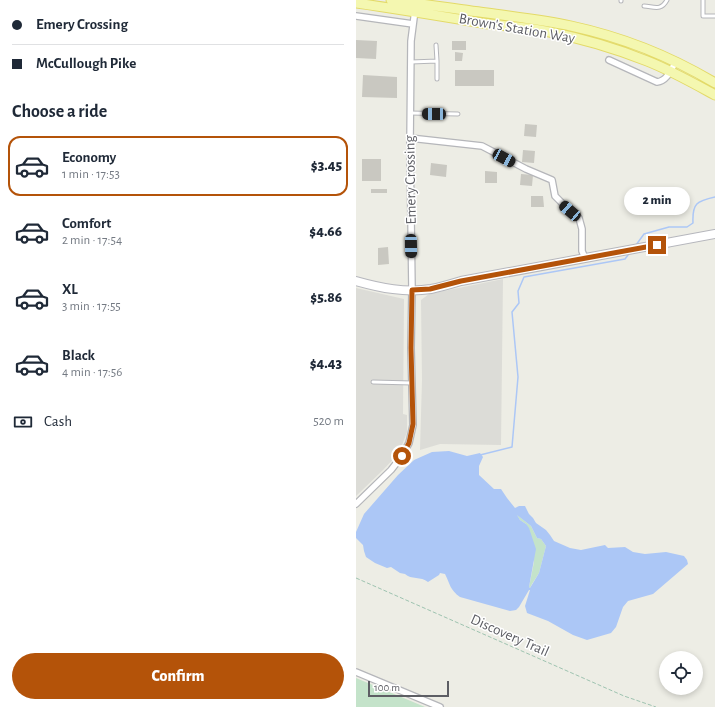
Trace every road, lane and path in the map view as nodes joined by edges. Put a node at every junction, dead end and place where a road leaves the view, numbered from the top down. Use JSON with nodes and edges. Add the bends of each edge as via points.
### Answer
{"nodes":[{"id":1,"x":391,"y":0,"type":"edge"},
{"id":2,"x":667,"y":0,"type":"edge"},
{"id":3,"x":703,"y":0,"type":"edge"},
{"id":4,"x":356,"y":3,"type":"edge"},
{"id":5,"x":644,"y":6,"type":"dead end"},
{"id":6,"x":415,"y":7,"type":"junction"},
{"id":7,"x":356,"y":16,"type":"edge"},
{"id":8,"x":715,"y":16,"type":"edge"},
{"id":9,"x":413,"y":24,"type":"junction"},
{"id":10,"x":436,"y":45,"type":"dead end"},
{"id":11,"x":609,"y":60,"type":"dead end"},
{"id":12,"x":436,"y":61,"type":"junction"},
{"id":13,"x":676,"y":61,"type":"junction"},
{"id":14,"x":411,"y":62,"type":"junction"},
{"id":15,"x":670,"y":72,"type":"junction"},
{"id":16,"x":437,"y":79,"type":"dead end"},
{"id":17,"x":715,"y":82,"type":"edge"},
{"id":18,"x":715,"y":95,"type":"edge"},
{"id":19,"x":410,"y":113,"type":"junction"},
{"id":20,"x":458,"y":114,"type":"dead end"},
{"id":21,"x":410,"y":138,"type":"junction"},
{"id":22,"x":715,"y":234,"type":"edge"},
{"id":23,"x":585,"y":258,"type":"junction"},
{"id":24,"x":356,"y":281,"type":"edge"},
{"id":25,"x":412,"y":290,"type":"junction"},
{"id":26,"x":373,"y":382,"type":"dead end"},
{"id":27,"x":412,"y":383,"type":"junction"},
{"id":28,"x":356,"y":504,"type":"edge"},
{"id":29,"x":356,"y":578,"type":"edge"},
{"id":30,"x":356,"y":672,"type":"edge"},
{"id":31,"x":440,"y":707,"type":"edge"},
{"id":32,"x":656,"y":707,"type":"edge"}],
"edges":[{"from":1,"to":6,"type":"main road","name":"Brown's Station Way"},
{"from":2,"to":5,"type":"lane","via":[[660,7]]},
{"from":3,"to":8,"type":"lane","via":[[703,16]]},
{"from":4,"to":6,"type":"main road","name":"Brown's Station Way"},
{"from":6,"to":9,"type":"street","name":"Emery Crossing"},
{"from":6,"to":13,"type":"main road","name":"Brown's Station Way","via":[[572,26],[615,38]]},
{"from":6,"to":15,"type":"main road","name":"Brown's Station Way","via":[[484,23],[544,30],[568,36],[648,61]]},
{"from":7,"to":9,"type":"street"},
{"from":9,"to":14,"type":"street","name":"Emery Crossing"},
{"from":10,"to":12,"type":"lane"},
{"from":11,"to":15,"type":"street","via":[[657,82],[665,79]]},
{"from":12,"to":14,"type":"lane"},
{"from":12,"to":16,"type":"lane"},
{"from":13,"to":15,"type":"street"},
{"from":13,"to":17,"type":"main road","name":"Brown's Station Way"},
{"from":14,"to":19,"type":"street","name":"Emery Crossing"},
{"from":15,"to":18,"type":"main road","name":"Brown's Station Way"},
{"from":19,"to":20,"type":"lane"},
{"from":19,"to":21,"type":"street","name":"Emery Crossing"},
{"from":21,"to":23,"type":"street","via":[[482,146],[552,180],[555,196],[579,218]]},
{"from":21,"to":25,"type":"street","name":"Emery Crossing"},
{"from":22,"to":23,"type":"street"},
{"from":23,"to":25,"type":"street","via":[[430,289]]},
{"from":24,"to":25,"type":"street","via":[[380,288]]},
{"from":25,"to":27,"type":"street","name":"Emery Crossing"},
{"from":26,"to":27,"type":"lane"},
{"from":27,"to":28,"type":"street","name":"Emery Crossing","via":[[413,424],[409,443],[391,470]]},
{"from":29,"to":32,"type":"path","name":"Discovery Trail","via":[[624,696]]},
{"from":30,"to":31,"type":"street"}]}
